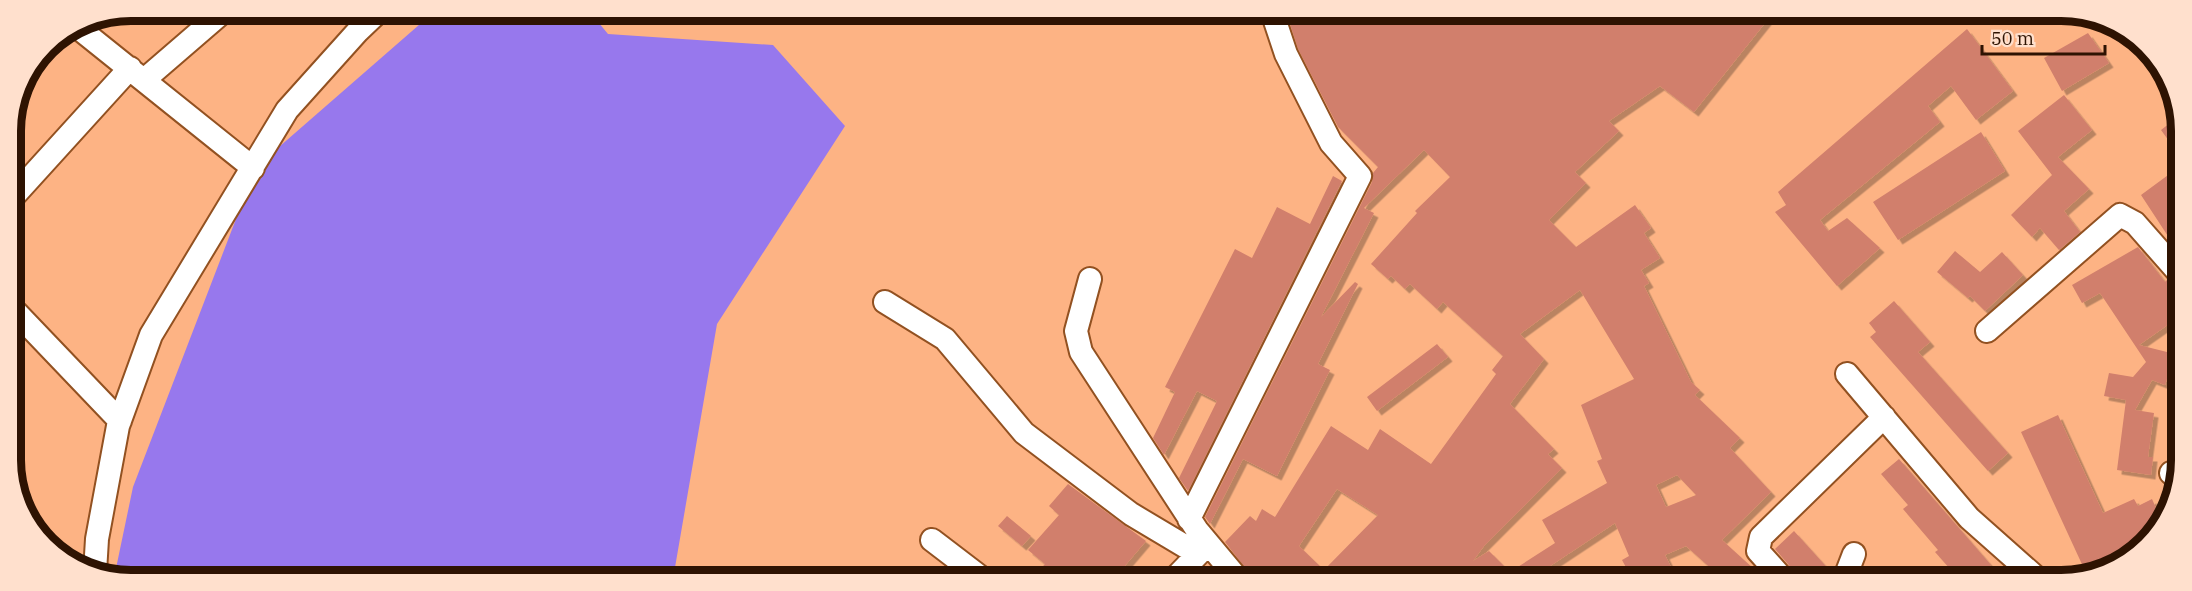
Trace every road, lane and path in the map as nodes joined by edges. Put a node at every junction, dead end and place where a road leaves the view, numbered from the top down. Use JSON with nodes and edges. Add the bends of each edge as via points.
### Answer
{"nodes":[{"id":1,"x":210,"y":21,"type":"edge"},
{"id":2,"x":368,"y":21,"type":"edge"},
{"id":3,"x":1275,"y":21,"type":"edge"},
{"id":4,"x":83,"y":32,"type":"edge"},
{"id":5,"x":137,"y":74,"type":"junction"},
{"id":6,"x":253,"y":168,"type":"junction"},
{"id":7,"x":21,"y":189,"type":"edge"},
{"id":8,"x":2171,"y":264,"type":"edge"},
{"id":9,"x":1090,"y":279,"type":"dead end"},
{"id":10,"x":885,"y":302,"type":"dead end"},
{"id":11,"x":21,"y":317,"type":"edge"},
{"id":12,"x":1987,"y":331,"type":"dead end"},
{"id":13,"x":1847,"y":374,"type":"dead end"},
{"id":14,"x":1884,"y":417,"type":"junction"},
{"id":15,"x":120,"y":421,"type":"junction"},
{"id":16,"x":1190,"y":519,"type":"junction"},
{"id":17,"x":932,"y":540,"type":"dead end"},
{"id":18,"x":1203,"y":549,"type":"junction"},
{"id":19,"x":1854,"y":554,"type":"dead end"},
{"id":20,"x":95,"y":564,"type":"edge"},
{"id":21,"x":971,"y":570,"type":"edge"},
{"id":22,"x":1183,"y":570,"type":"edge"},
{"id":23,"x":1228,"y":570,"type":"edge"},
{"id":24,"x":1775,"y":570,"type":"edge"},
{"id":25,"x":1848,"y":570,"type":"edge"},
{"id":26,"x":2028,"y":570,"type":"edge"}],
"edges":[{"from":1,"to":5,"type":"street"},
{"from":2,"to":6,"type":"street","via":[[287,110]]},
{"from":3,"to":16,"type":"street","via":[[1286,54],[1331,143],[1360,176]]},
{"from":4,"to":5,"type":"street"},
{"from":5,"to":6,"type":"street"},
{"from":5,"to":7,"type":"street"},
{"from":6,"to":15,"type":"street","via":[[151,335]]},
{"from":8,"to":12,"type":"street","via":[[2135,223],[2120,215]]},
{"from":9,"to":16,"type":"street","via":[[1076,331],[1081,351]]},
{"from":10,"to":18,"type":"street","via":[[945,339],[1024,433],[1131,514]]},
{"from":11,"to":15,"type":"street"},
{"from":13,"to":14,"type":"street"},
{"from":14,"to":24,"type":"street","via":[[1761,537],[1758,551]]},
{"from":14,"to":26,"type":"street","via":[[1969,518]]},
{"from":15,"to":20,"type":"street"},
{"from":16,"to":18,"type":"street"},
{"from":17,"to":21,"type":"street"},
{"from":18,"to":22,"type":"street"},
{"from":18,"to":23,"type":"street"},
{"from":19,"to":25,"type":"street"}]}
